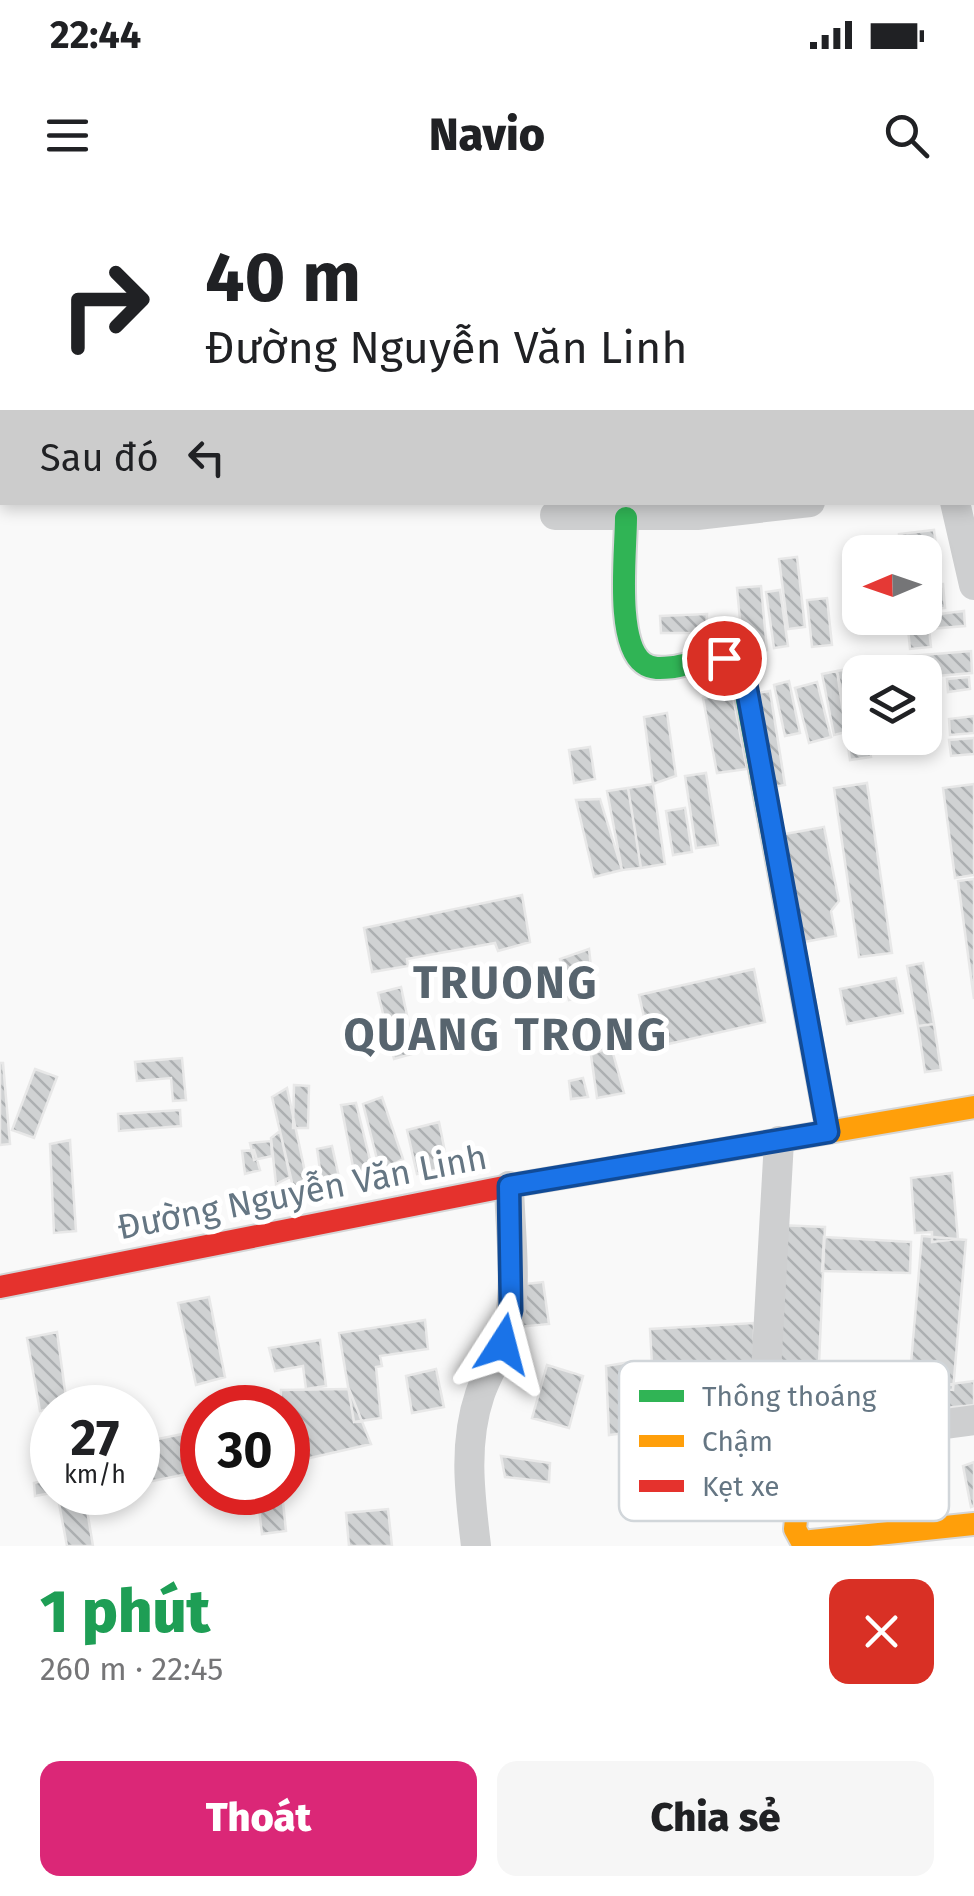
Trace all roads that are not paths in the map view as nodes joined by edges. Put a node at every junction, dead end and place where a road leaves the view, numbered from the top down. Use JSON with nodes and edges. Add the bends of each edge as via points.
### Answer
{"nodes":[{"id":1,"x":762,"y":505,"type":"edge"},
{"id":2,"x":955,"y":505,"type":"edge"},
{"id":3,"x":698,"y":509,"type":"edge"},
{"id":4,"x":555,"y":515,"type":"dead end"},
{"id":5,"x":626,"y":518,"type":"junction"},
{"id":6,"x":974,"y":584,"type":"edge"},
{"id":7,"x":974,"y":1108,"type":"edge"},
{"id":8,"x":828,"y":1132,"type":"junction"},
{"id":9,"x":779,"y":1141,"type":"junction"},
{"id":10,"x":509,"y":1186,"type":"junction"},
{"id":11,"x":0,"y":1287,"type":"edge"},
{"id":12,"x":767,"y":1361,"type":"edge"},
{"id":13,"x":974,"y":1420,"type":"edge"},
{"id":14,"x":949,"y":1423,"type":"edge"},
{"id":15,"x":796,"y":1521,"type":"edge"},
{"id":16,"x":974,"y":1524,"type":"edge"},
{"id":17,"x":476,"y":1546,"type":"edge"}],
"edges":[{"from":1,"to":3,"type":"street"},
{"from":2,"to":6,"type":"street"},
{"from":3,"to":5,"type":"street"},
{"from":4,"to":5,"type":"street"},
{"from":5,"to":8,"type":"street","via":[[624,620],[638,660],[661,670],[724,658],[741,668]]},
{"from":7,"to":8,"type":"street","name":"Đường Nguyễn Văn Linh"},
{"from":8,"to":9,"type":"street","name":"Đường Nguyễn Văn Linh"},
{"from":9,"to":10,"type":"street","name":"Đường Nguyễn Văn Linh"},
{"from":9,"to":12,"type":"street"},
{"from":10,"to":11,"type":"street","name":"Đường Nguyễn Văn Linh"},
{"from":10,"to":17,"type":"street","via":[[511,1310],[470,1447]]},
{"from":13,"to":14,"type":"street"},
{"from":15,"to":16,"type":"street","via":[[802,1542]]}]}
